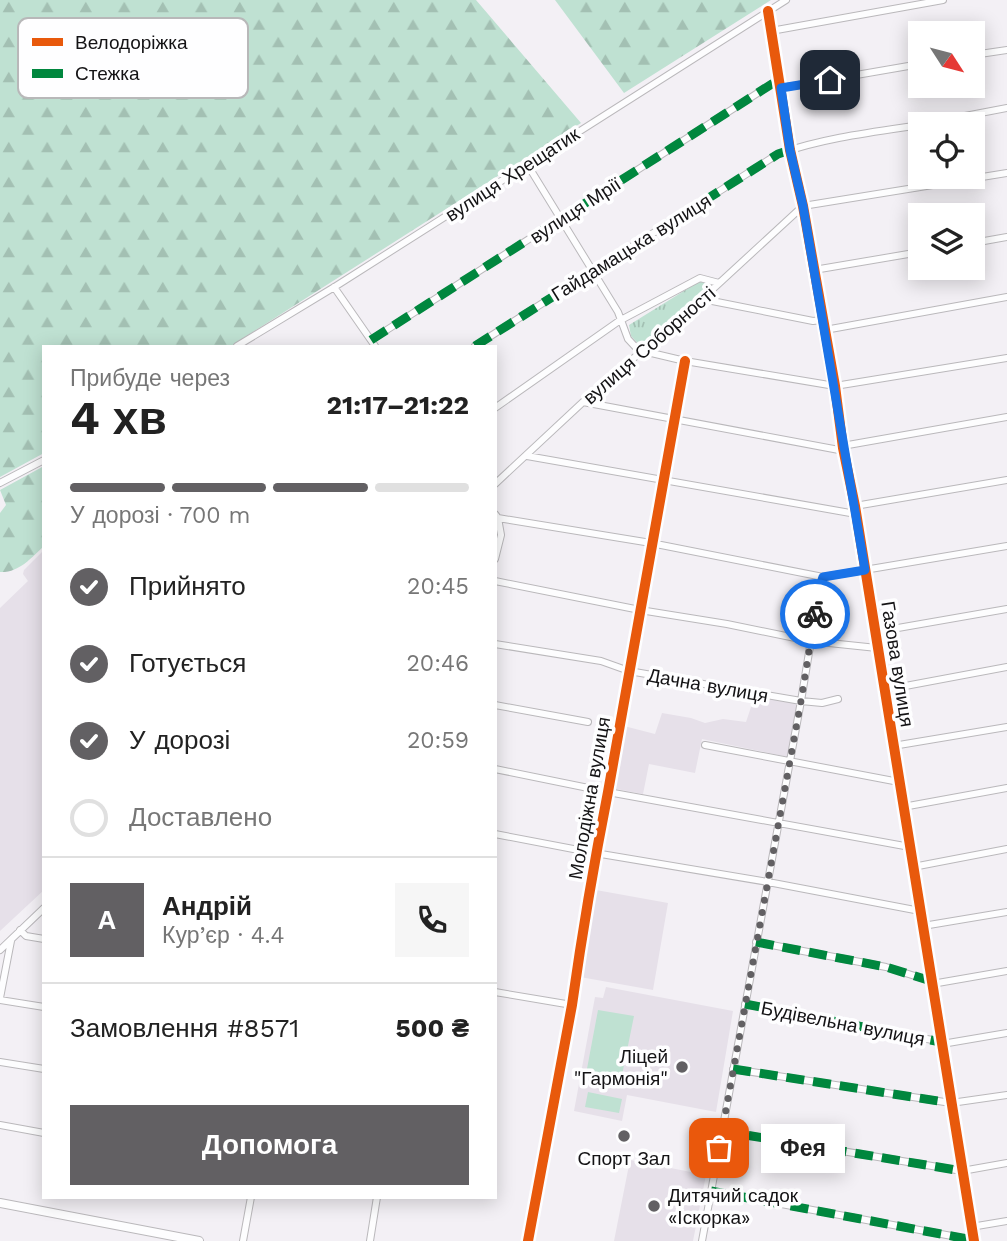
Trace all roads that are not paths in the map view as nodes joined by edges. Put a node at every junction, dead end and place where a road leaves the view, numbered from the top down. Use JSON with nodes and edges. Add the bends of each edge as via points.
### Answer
{"nodes":[{"id":1,"x":786,"y":0,"type":"edge"},
{"id":2,"x":943,"y":0,"type":"edge"},
{"id":3,"x":768,"y":11,"type":"junction"},
{"id":4,"x":771,"y":31,"type":"junction"},
{"id":5,"x":1007,"y":50,"type":"edge"},
{"id":6,"x":985,"y":53,"type":"edge"},
{"id":7,"x":908,"y":66,"type":"edge"},
{"id":8,"x":778,"y":80,"type":"junction"},
{"id":9,"x":781,"y":88,"type":"junction"},
{"id":10,"x":1007,"y":108,"type":"edge"},
{"id":11,"x":985,"y":112,"type":"edge"},
{"id":12,"x":908,"y":126,"type":"edge"},
{"id":13,"x":790,"y":150,"type":"junction"},
{"id":14,"x":527,"y":164,"type":"junction"},
{"id":15,"x":1007,"y":173,"type":"edge"},
{"id":16,"x":803,"y":206,"type":"junction"},
{"id":17,"x":561,"y":219,"type":"junction"},
{"id":18,"x":1007,"y":237,"type":"edge"},
{"id":19,"x":985,"y":241,"type":"edge"},
{"id":20,"x":908,"y":254,"type":"edge"},
{"id":21,"x":814,"y":270,"type":"junction"},
{"id":22,"x":593,"y":271,"type":"junction"},
{"id":23,"x":719,"y":284,"type":"junction"},
{"id":24,"x":334,"y":287,"type":"junction"},
{"id":25,"x":1007,"y":297,"type":"edge"},
{"id":26,"x":702,"y":299,"type":"junction"},
{"id":27,"x":822,"y":320,"type":"junction"},
{"id":28,"x":622,"y":321,"type":"junction"},
{"id":29,"x":825,"y":330,"type":"junction"},
{"id":30,"x":373,"y":343,"type":"edge"},
{"id":31,"x":239,"y":345,"type":"edge"},
{"id":32,"x":477,"y":345,"type":"edge"},
{"id":33,"x":642,"y":352,"type":"junction"},
{"id":34,"x":1007,"y":358,"type":"edge"},
{"id":35,"x":685,"y":360,"type":"junction"},
{"id":36,"x":835,"y":386,"type":"junction"},
{"id":37,"x":583,"y":402,"type":"junction"},
{"id":38,"x":497,"y":407,"type":"edge"},
{"id":39,"x":1007,"y":417,"type":"edge"},
{"id":40,"x":674,"y":420,"type":"junction"},
{"id":41,"x":843,"y":448,"type":"junction"},
{"id":42,"x":527,"y":456,"type":"junction"},
{"id":43,"x":42,"y":461,"type":"edge"},
{"id":44,"x":1007,"y":480,"type":"edge"},
{"id":45,"x":663,"y":481,"type":"junction"},
{"id":46,"x":497,"y":482,"type":"edge"},
{"id":47,"x":0,"y":483,"type":"edge"},
{"id":48,"x":855,"y":510,"type":"junction"},
{"id":49,"x":497,"y":516,"type":"edge"},
{"id":50,"x":651,"y":543,"type":"junction"},
{"id":51,"x":1007,"y":547,"type":"edge"},
{"id":52,"x":497,"y":551,"type":"edge"},
{"id":53,"x":865,"y":570,"type":"junction"},
{"id":54,"x":823,"y":577,"type":"junction"},
{"id":55,"x":497,"y":581,"type":"edge"},
{"id":56,"x":1007,"y":609,"type":"edge"},
{"id":57,"x":640,"y":610,"type":"junction"},
{"id":58,"x":875,"y":632,"type":"junction"},
{"id":59,"x":810,"y":641,"type":"junction"},
{"id":60,"x":497,"y":644,"type":"edge"},
{"id":61,"x":877,"y":648,"type":"junction"},
{"id":62,"x":1007,"y":667,"type":"edge"},
{"id":63,"x":629,"y":671,"type":"junction"},
{"id":64,"x":884,"y":690,"type":"junction"},
{"id":65,"x":838,"y":699,"type":"dead end"},
{"id":66,"x":801,"y":701,"type":"junction"},
{"id":67,"x":497,"y":705,"type":"edge"},
{"id":68,"x":588,"y":722,"type":"dead end"},
{"id":69,"x":1007,"y":727,"type":"edge"},
{"id":70,"x":705,"y":745,"type":"dead end"},
{"id":71,"x":893,"y":746,"type":"junction"},
{"id":72,"x":790,"y":761,"type":"junction"},
{"id":73,"x":497,"y":769,"type":"edge"},
{"id":74,"x":899,"y":782,"type":"junction"},
{"id":75,"x":1007,"y":789,"type":"edge"},
{"id":76,"x":608,"y":792,"type":"junction"},
{"id":77,"x":903,"y":807,"type":"junction"},
{"id":78,"x":778,"y":822,"type":"junction"},
{"id":79,"x":497,"y":834,"type":"edge"},
{"id":80,"x":910,"y":847,"type":"junction"},
{"id":81,"x":1007,"y":849,"type":"edge"},
{"id":82,"x":596,"y":853,"type":"junction"},
{"id":83,"x":913,"y":867,"type":"junction"},
{"id":84,"x":768,"y":881,"type":"junction"},
{"id":85,"x":42,"y":910,"type":"edge"},
{"id":86,"x":920,"y":911,"type":"junction"},
{"id":87,"x":1007,"y":912,"type":"edge"},
{"id":88,"x":923,"y":926,"type":"junction"},
{"id":89,"x":20,"y":930,"type":"junction"},
{"id":90,"x":11,"y":939,"type":"junction"},
{"id":91,"x":42,"y":939,"type":"edge"},
{"id":92,"x":757,"y":942,"type":"junction"},
{"id":93,"x":0,"y":950,"type":"edge"},
{"id":94,"x":1007,"y":971,"type":"edge"},
{"id":95,"x":932,"y":983,"type":"junction"},
{"id":96,"x":497,"y":992,"type":"edge"},
{"id":97,"x":0,"y":999,"type":"edge"},
{"id":98,"x":745,"y":1004,"type":"junction"},
{"id":99,"x":572,"y":1005,"type":"junction"},
{"id":100,"x":42,"y":1007,"type":"edge"},
{"id":101,"x":1007,"y":1033,"type":"edge"},
{"id":102,"x":942,"y":1042,"type":"junction"},
{"id":103,"x":0,"y":1062,"type":"edge"},
{"id":104,"x":42,"y":1069,"type":"edge"},
{"id":105,"x":733,"y":1069,"type":"junction"},
{"id":106,"x":1007,"y":1096,"type":"edge"},
{"id":107,"x":951,"y":1103,"type":"junction"},
{"id":108,"x":0,"y":1125,"type":"edge"},
{"id":109,"x":722,"y":1131,"type":"junction"},
{"id":110,"x":42,"y":1133,"type":"edge"},
{"id":111,"x":1007,"y":1163,"type":"edge"},
{"id":112,"x":962,"y":1171,"type":"junction"},
{"id":113,"x":711,"y":1191,"type":"junction"},
{"id":114,"x":251,"y":1199,"type":"edge"},
{"id":115,"x":377,"y":1199,"type":"edge"},
{"id":116,"x":0,"y":1203,"type":"edge"},
{"id":117,"x":1007,"y":1221,"type":"edge"},
{"id":118,"x":971,"y":1227,"type":"junction"},
{"id":119,"x":974,"y":1240,"type":"edge"},
{"id":120,"x":199,"y":1241,"type":"edge"},
{"id":121,"x":243,"y":1241,"type":"edge"},
{"id":122,"x":370,"y":1241,"type":"edge"},
{"id":123,"x":528,"y":1241,"type":"edge"},
{"id":124,"x":702,"y":1241,"type":"edge"}],
"edges":[{"from":1,"to":3,"type":"street","name":"вулиця Хрещатик"},
{"from":2,"to":4,"type":"street"},
{"from":3,"to":4,"type":"street","name":"Газова вулиця"},
{"from":3,"to":14,"type":"street","name":"вулиця Хрещатик"},
{"from":4,"to":8,"type":"street","name":"Газова вулиця"},
{"from":5,"to":6,"type":"street"},
{"from":7,"to":9,"type":"street"},
{"from":8,"to":9,"type":"street","name":"Газова вулиця"},
{"from":8,"to":17,"type":"street","name":"вулиця Мрії"},
{"from":9,"to":13,"type":"street","name":"Газова вулиця"},
{"from":10,"to":11,"type":"street","name":"Гайдамацька вулиця"},
{"from":12,"to":13,"type":"street","name":"Гайдамацька вулиця"},
{"from":13,"to":16,"type":"street","name":"Газова вулиця"},
{"from":13,"to":22,"type":"street","name":"Гайдамацька вулиця"},
{"from":14,"to":17,"type":"street"},
{"from":14,"to":24,"type":"street","name":"вулиця Хрещатик"},
{"from":15,"to":16,"type":"street"},
{"from":16,"to":21,"type":"street","name":"Газова вулиця"},
{"from":16,"to":23,"type":"street","name":"вулиця Соборності"},
{"from":17,"to":22,"type":"street"},
{"from":17,"to":30,"type":"street","name":"вулиця Мрії"},
{"from":18,"to":19,"type":"street"},
{"from":20,"to":21,"type":"street"},
{"from":21,"to":27,"type":"street","name":"Газова вулиця"},
{"from":22,"to":28,"type":"street"},
{"from":22,"to":32,"type":"street","name":"Гайдамацька вулиця"},
{"from":23,"to":26,"type":"street","name":"вулиця Соборності"},
{"from":23,"to":28,"type":"street","via":[[700,278]]},
{"from":24,"to":30,"type":"street"},
{"from":24,"to":31,"type":"street","name":"вулиця Хрещатик"},
{"from":25,"to":29,"type":"street"},
{"from":26,"to":27,"type":"street"},
{"from":26,"to":33,"type":"street","name":"вулиця Соборності"},
{"from":27,"to":29,"type":"street","name":"Газова вулиця"},
{"from":28,"to":33,"type":"street","via":[[628,339]]},
{"from":28,"to":38,"type":"street"},
{"from":29,"to":36,"type":"street","name":"Газова вулиця"},
{"from":33,"to":35,"type":"street"},
{"from":33,"to":37,"type":"street","name":"вулиця Соборності"},
{"from":34,"to":36,"type":"street"},
{"from":35,"to":36,"type":"street"},
{"from":35,"to":40,"type":"street","name":"Молодіжна вулиця"},
{"from":36,"to":41,"type":"street","name":"Газова вулиця"},
{"from":37,"to":40,"type":"street"},
{"from":37,"to":42,"type":"street","name":"вулиця Соборності"},
{"from":39,"to":41,"type":"street"},
{"from":40,"to":41,"type":"street"},
{"from":40,"to":45,"type":"street","name":"Молодіжна вулиця"},
{"from":41,"to":48,"type":"street","name":"Газова вулиця"},
{"from":42,"to":45,"type":"street"},
{"from":42,"to":46,"type":"street","name":"вулиця Соборності"},
{"from":43,"to":47,"type":"street"},
{"from":44,"to":48,"type":"street"},
{"from":45,"to":48,"type":"street"},
{"from":45,"to":50,"type":"street","name":"Молодіжна вулиця"},
{"from":48,"to":53,"type":"street","name":"Газова вулиця"},
{"from":49,"to":50,"type":"street"},
{"from":49,"to":52,"type":"street","via":[[501,536]]},
{"from":50,"to":54,"type":"street"},
{"from":50,"to":57,"type":"street","name":"Молодіжна вулиця"},
{"from":51,"to":53,"type":"street"},
{"from":53,"to":54,"type":"street"},
{"from":53,"to":58,"type":"street","name":"Газова вулиця"},
{"from":54,"to":59,"type":"street"},
{"from":55,"to":57,"type":"street"},
{"from":56,"to":58,"type":"street"},
{"from":57,"to":59,"type":"street"},
{"from":57,"to":63,"type":"street","name":"Молодіжна вулиця"},
{"from":58,"to":61,"type":"street","name":"Газова вулиця"},
{"from":59,"to":61,"type":"street"},
{"from":59,"to":66,"type":"street"},
{"from":60,"to":63,"type":"street","name":"Дачна вулиця","via":[[601,661]]},
{"from":61,"to":64,"type":"street","name":"Газова вулиця"},
{"from":62,"to":64,"type":"street"},
{"from":63,"to":66,"type":"street","name":"Дачна вулиця"},
{"from":63,"to":76,"type":"street","name":"Молодіжна вулиця"},
{"from":64,"to":71,"type":"street","name":"Газова вулиця"},
{"from":65,"to":66,"type":"street","name":"Дачна вулиця"},
{"from":66,"to":72,"type":"street"},
{"from":67,"to":68,"type":"street"},
{"from":69,"to":71,"type":"street"},
{"from":70,"to":72,"type":"street"},
{"from":71,"to":74,"type":"street","name":"Газова вулиця"},
{"from":72,"to":74,"type":"street"},
{"from":72,"to":78,"type":"street"},
{"from":73,"to":76,"type":"street"},
{"from":74,"to":77,"type":"street","name":"Газова вулиця"},
{"from":75,"to":77,"type":"street"},
{"from":76,"to":78,"type":"street"},
{"from":76,"to":82,"type":"street","name":"Молодіжна вулиця"},
{"from":77,"to":80,"type":"street","name":"Газова вулиця"},
{"from":78,"to":80,"type":"street"},
{"from":78,"to":84,"type":"street"},
{"from":79,"to":82,"type":"street"},
{"from":80,"to":83,"type":"street","name":"Газова вулиця"},
{"from":81,"to":83,"type":"street"},
{"from":82,"to":84,"type":"street"},
{"from":82,"to":99,"type":"street","name":"Молодіжна вулиця"},
{"from":83,"to":86,"type":"street","name":"Газова вулиця"},
{"from":84,"to":86,"type":"street"},
{"from":84,"to":92,"type":"street"},
{"from":85,"to":89,"type":"street"},
{"from":86,"to":88,"type":"street","name":"Газова вулиця"},
{"from":87,"to":88,"type":"street"},
{"from":88,"to":95,"type":"street","name":"Газова вулиця"},
{"from":89,"to":90,"type":"street"},
{"from":89,"to":91,"type":"street"},
{"from":90,"to":93,"type":"street"},
{"from":90,"to":97,"type":"street"},
{"from":92,"to":95,"type":"street","via":[[886,967]]},
{"from":92,"to":98,"type":"street"},
{"from":94,"to":95,"type":"street"},
{"from":95,"to":102,"type":"street","name":"Газова вулиця"},
{"from":96,"to":99,"type":"street"},
{"from":97,"to":100,"type":"street"},
{"from":98,"to":102,"type":"street","name":"Будівельна вулиця"},
{"from":98,"to":105,"type":"street"},
{"from":99,"to":123,"type":"street","name":"Молодіжна вулиця"},
{"from":101,"to":102,"type":"street","name":"Будівельна вулиця"},
{"from":102,"to":107,"type":"street","name":"Газова вулиця"},
{"from":103,"to":104,"type":"street"},
{"from":105,"to":107,"type":"street"},
{"from":105,"to":109,"type":"street"},
{"from":106,"to":107,"type":"street"},
{"from":107,"to":112,"type":"street","name":"Газова вулиця"},
{"from":108,"to":110,"type":"street"},
{"from":109,"to":112,"type":"street"},
{"from":109,"to":113,"type":"street"},
{"from":111,"to":112,"type":"street"},
{"from":112,"to":118,"type":"street","name":"Газова вулиця"},
{"from":113,"to":119,"type":"street"},
{"from":113,"to":124,"type":"street"},
{"from":114,"to":121,"type":"street"},
{"from":115,"to":122,"type":"street"},
{"from":116,"to":120,"type":"street"},
{"from":117,"to":118,"type":"street"},
{"from":118,"to":119,"type":"street","name":"Газова вулиця"}]}
